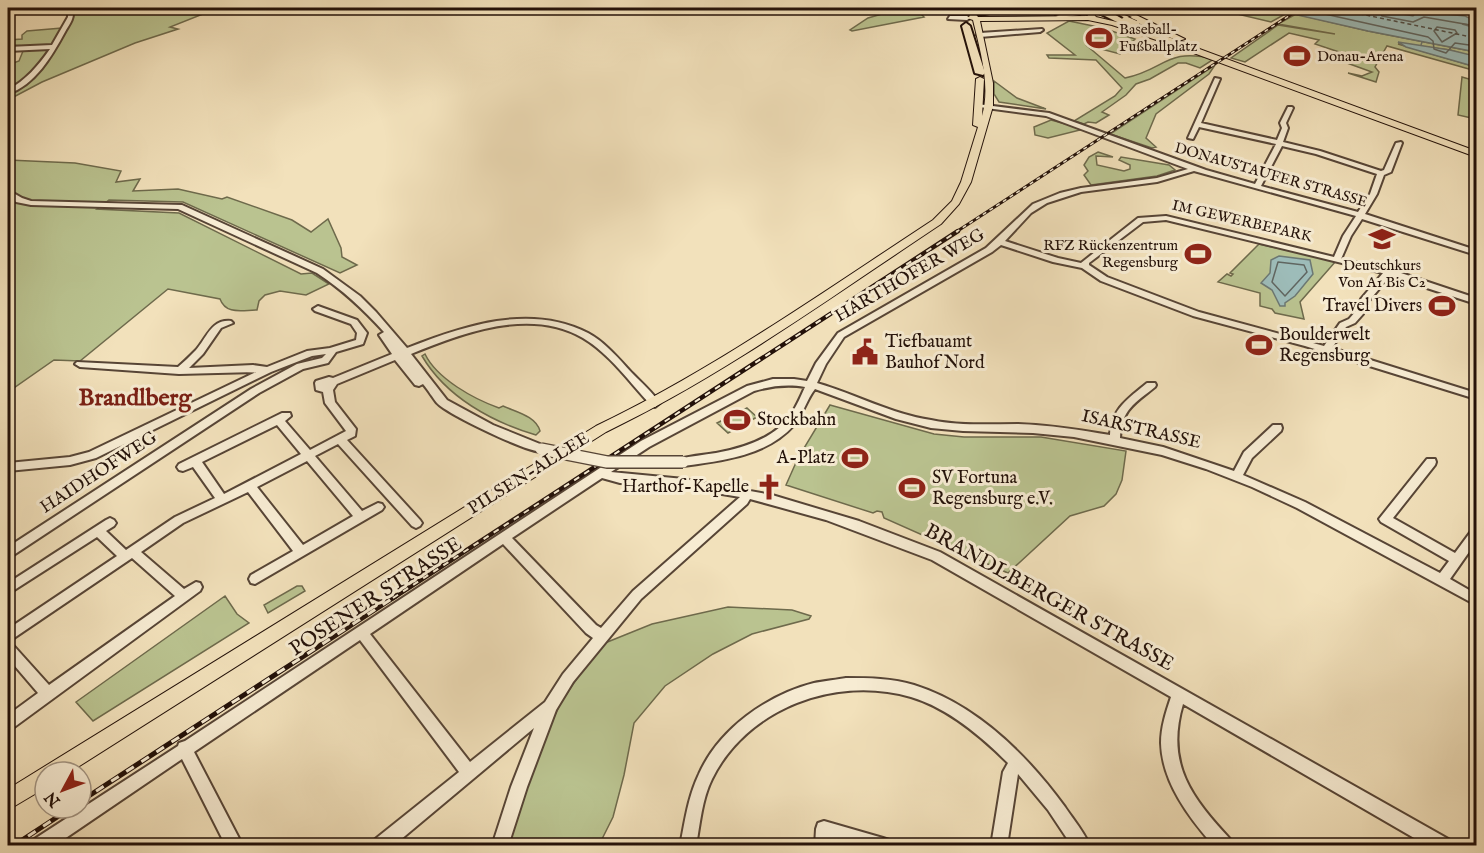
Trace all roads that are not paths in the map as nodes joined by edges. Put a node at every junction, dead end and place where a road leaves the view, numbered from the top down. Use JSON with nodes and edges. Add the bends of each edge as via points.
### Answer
{"nodes":[{"id":1,"x":64,"y":8,"type":"edge"},
{"id":2,"x":963,"y":8,"type":"edge"},
{"id":3,"x":968,"y":8,"type":"edge"},
{"id":4,"x":1042,"y":8,"type":"edge"},
{"id":5,"x":1098,"y":10,"type":"edge"},
{"id":6,"x":1060,"y":17,"type":"junction"},
{"id":7,"x":950,"y":18,"type":"dead end"},
{"id":8,"x":973,"y":18,"type":"junction"},
{"id":9,"x":1111,"y":23,"type":"junction"},
{"id":10,"x":1129,"y":23,"type":"junction"},
{"id":11,"x":1040,"y":30,"type":"dead end"},
{"id":12,"x":980,"y":35,"type":"junction"},
{"id":13,"x":1186,"y":45,"type":"junction"},
{"id":14,"x":54,"y":47,"type":"junction"},
{"id":15,"x":8,"y":49,"type":"edge"},
{"id":16,"x":1207,"y":52,"type":"junction"},
{"id":17,"x":980,"y":73,"type":"joint"},
{"id":18,"x":1217,"y":79,"type":"dead end"},
{"id":19,"x":985,"y":85,"type":"junction"},
{"id":20,"x":8,"y":92,"type":"edge"},
{"id":21,"x":979,"y":105,"type":"junction"},
{"id":22,"x":989,"y":106,"type":"junction"},
{"id":23,"x":1290,"y":108,"type":"dead end"},
{"id":24,"x":1197,"y":124,"type":"junction"},
{"id":25,"x":1191,"y":138,"type":"dead end"},
{"id":26,"x":1399,"y":142,"type":"dead end"},
{"id":27,"x":1280,"y":143,"type":"junction"},
{"id":28,"x":975,"y":151,"type":"junction"},
{"id":29,"x":1476,"y":152,"type":"edge"},
{"id":30,"x":1194,"y":170,"type":"junction"},
{"id":31,"x":1381,"y":173,"type":"junction"},
{"id":32,"x":1257,"y":187,"type":"junction"},
{"id":33,"x":9,"y":194,"type":"edge"},
{"id":34,"x":1359,"y":215,"type":"junction"},
{"id":35,"x":1000,"y":242,"type":"junction"},
{"id":36,"x":1476,"y":253,"type":"edge"},
{"id":37,"x":1337,"y":259,"type":"junction"},
{"id":38,"x":1085,"y":266,"type":"junction"},
{"id":39,"x":1389,"y":272,"type":"junction"},
{"id":40,"x":1476,"y":301,"type":"edge"},
{"id":41,"x":318,"y":309,"type":"dead end"},
{"id":42,"x":228,"y":324,"type":"dead end"},
{"id":43,"x":1326,"y":349,"type":"junction"},
{"id":44,"x":330,"y":351,"type":"junction"},
{"id":45,"x":401,"y":356,"type":"junction"},
{"id":46,"x":319,"y":363,"type":"junction"},
{"id":47,"x":80,"y":364,"type":"dead end"},
{"id":48,"x":268,"y":370,"type":"junction"},
{"id":49,"x":179,"y":371,"type":"junction"},
{"id":50,"x":329,"y":384,"type":"junction"},
{"id":51,"x":811,"y":385,"type":"junction"},
{"id":52,"x":1151,"y":385,"type":"dead end"},
{"id":53,"x":1476,"y":396,"type":"edge"},
{"id":54,"x":655,"y":403,"type":"junction"},
{"id":55,"x":1277,"y":428,"type":"dead end"},
{"id":56,"x":340,"y":439,"type":"junction"},
{"id":57,"x":1115,"y":440,"type":"junction"},
{"id":58,"x":308,"y":456,"type":"junction"},
{"id":59,"x":195,"y":461,"type":"junction"},
{"id":60,"x":1431,"y":462,"type":"dead end"},
{"id":61,"x":8,"y":467,"type":"edge"},
{"id":62,"x":183,"y":467,"type":"dead end"},
{"id":63,"x":602,"y":473,"type":"junction"},
{"id":64,"x":1237,"y":476,"type":"junction"},
{"id":65,"x":250,"y":486,"type":"junction"},
{"id":66,"x":747,"y":494,"type":"junction"},
{"id":67,"x":222,"y":500,"type":"junction"},
{"id":68,"x":378,"y":507,"type":"dead end"},
{"id":69,"x":360,"y":517,"type":"junction"},
{"id":70,"x":111,"y":523,"type":"dead end"},
{"id":71,"x":416,"y":523,"type":"dead end"},
{"id":72,"x":98,"y":531,"type":"junction"},
{"id":73,"x":1476,"y":533,"type":"edge"},
{"id":74,"x":504,"y":537,"type":"junction"},
{"id":75,"x":301,"y":552,"type":"junction"},
{"id":76,"x":8,"y":553,"type":"edge"},
{"id":77,"x":129,"y":554,"type":"junction"},
{"id":78,"x":1457,"y":560,"type":"junction"},
{"id":79,"x":255,"y":579,"type":"dead end"},
{"id":80,"x":1442,"y":580,"type":"junction"},
{"id":81,"x":196,"y":587,"type":"dead end"},
{"id":82,"x":8,"y":589,"type":"edge"},
{"id":83,"x":184,"y":596,"type":"junction"},
{"id":84,"x":1476,"y":600,"type":"edge"},
{"id":85,"x":361,"y":632,"type":"junction"},
{"id":86,"x":8,"y":636,"type":"edge"},
{"id":87,"x":602,"y":636,"type":"junction"},
{"id":88,"x":8,"y":649,"type":"edge"},
{"id":89,"x":48,"y":694,"type":"junction"},
{"id":90,"x":1179,"y":694,"type":"junction"},
{"id":91,"x":550,"y":706,"type":"junction"},
{"id":92,"x":8,"y":723,"type":"edge"},
{"id":93,"x":184,"y":748,"type":"junction"},
{"id":94,"x":72,"y":760,"type":"edge"},
{"id":95,"x":1019,"y":763,"type":"junction"},
{"id":96,"x":469,"y":773,"type":"junction"},
{"id":97,"x":33,"y":785,"type":"edge"},
{"id":98,"x":8,"y":801,"type":"edge"},
{"id":99,"x":823,"y":838,"type":"edge"},
{"id":100,"x":39,"y":846,"type":"edge"},
{"id":101,"x":234,"y":846,"type":"edge"},
{"id":102,"x":380,"y":846,"type":"edge"},
{"id":103,"x":500,"y":846,"type":"edge"},
{"id":104,"x":688,"y":846,"type":"edge"},
{"id":105,"x":884,"y":846,"type":"edge"},
{"id":106,"x":999,"y":846,"type":"edge"},
{"id":107,"x":1082,"y":846,"type":"edge"},
{"id":108,"x":1225,"y":846,"type":"edge"},
{"id":109,"x":1444,"y":846,"type":"edge"}],
"edges":[{"from":1,"to":14,"type":"street","via":[[71,12],[71,17]]},
{"from":2,"to":8,"type":"main road"},
{"from":3,"to":8,"type":"main road"},
{"from":4,"to":8,"type":"highway","via":[[999,9]]},
{"from":5,"to":6,"type":"main road"},
{"from":5,"to":6,"type":"highway"},
{"from":5,"to":9,"type":"main road"},
{"from":5,"to":10,"type":"highway"},
{"from":5,"to":10,"type":"main road","via":[[1134,15]]},
{"from":6,"to":8,"type":"main road"},
{"from":6,"to":10,"type":"main road"},
{"from":7,"to":8,"type":"street"},
{"from":8,"to":12,"type":"main road"},
{"from":8,"to":17,"type":"highway"},
{"from":9,"to":10,"type":"main road"},
{"from":9,"to":10,"type":"main road"},
{"from":10,"to":13,"type":"highway"},
{"from":10,"to":16,"type":"main road"},
{"from":11,"to":12,"type":"street"},
{"from":12,"to":19,"type":"main road"},
{"from":13,"to":16,"type":"main road"},
{"from":13,"to":29,"type":"main road"},
{"from":14,"to":15,"type":"street"},
{"from":14,"to":20,"type":"street","via":[[25,82]]},
{"from":16,"to":29,"type":"main road"},
{"from":17,"to":19,"type":"main road"},
{"from":18,"to":24,"type":"street"},
{"from":19,"to":21,"type":"main road"},
{"from":19,"to":22,"type":"main road"},
{"from":21,"to":22,"type":"street","name":"DONAUSTAUFER STRASSE"},
{"from":21,"to":28,"type":"main road","name":"PILSEN-ALLEE"},
{"from":22,"to":28,"type":"main road","name":"PILSEN-ALLEE"},
{"from":22,"to":30,"type":"street","name":"DONAUSTAUFER STRASSE","via":[[1047,114]]},
{"from":23,"to":27,"type":"street"},
{"from":24,"to":25,"type":"street"},
{"from":24,"to":27,"type":"street"},
{"from":26,"to":31,"type":"street","via":[[1387,171]]},
{"from":27,"to":31,"type":"street"},
{"from":27,"to":32,"type":"street"},
{"from":28,"to":54,"type":"main road","name":"PILSEN-ALLEE","via":[[961,194],[929,229]]},
{"from":30,"to":32,"type":"street","name":"DONAUSTAUFER STRASSE"},
{"from":30,"to":35,"type":"street","name":"HARTHOFER WEG","via":[[1053,198],[1027,212]]},
{"from":31,"to":34,"type":"street"},
{"from":32,"to":34,"type":"street","name":"DONAUSTAUFER STRASSE"},
{"from":33,"to":45,"type":"street","name":"HARTHOFER WEG","via":[[31,203],[179,207],[340,282],[363,303]]},
{"from":34,"to":36,"type":"street","name":"DONAUSTAUFER STRASSE"},
{"from":34,"to":37,"type":"street","via":[[1343,240]]},
{"from":35,"to":38,"type":"street"},
{"from":35,"to":51,"type":"street","name":"HARTHOFER WEG","via":[[841,335]]},
{"from":37,"to":38,"type":"street","name":"IM GEWERBEPARK","via":[[1154,217],[1137,222],[1088,258]]},
{"from":37,"to":39,"type":"street","name":"IM GEWERBEPARK"},
{"from":38,"to":43,"type":"street","via":[[1104,279],[1176,308]]},
{"from":39,"to":40,"type":"street","name":"IM GEWERBEPARK"},
{"from":39,"to":43,"type":"street"},
{"from":41,"to":44,"type":"street","via":[[354,322],[362,333],[360,342]]},
{"from":42,"to":49,"type":"street","via":[[218,326],[200,352]]},
{"from":43,"to":53,"type":"street"},
{"from":44,"to":46,"type":"street","via":[[329,359]]},
{"from":44,"to":48,"type":"street","via":[[310,353]]},
{"from":45,"to":50,"type":"street"},
{"from":45,"to":51,"type":"street","name":"HARTHOFER WEG","bridge":true,"via":[[419,383],[444,403],[498,434],[541,449],[607,462],[683,462],[745,450],[770,440],[798,414]]},
{"from":45,"to":54,"type":"street","via":[[487,324],[559,325],[593,341]]},
{"from":46,"to":50,"type":"street"},
{"from":46,"to":76,"type":"street","name":"HAIDHOFWEG","via":[[300,366],[255,392]]},
{"from":47,"to":49,"type":"street"},
{"from":48,"to":49,"type":"street"},
{"from":48,"to":61,"type":"street","via":[[92,455],[70,462]]},
{"from":50,"to":56,"type":"street","via":[[330,403],[351,429]]},
{"from":51,"to":57,"type":"street","name":"ISARSTRASSE","via":[[932,425],[1043,429]]},
{"from":51,"to":63,"type":"street","name":"POSENER STRASSE","via":[[782,381],[751,388],[660,435]]},
{"from":52,"to":57,"type":"street","via":[[1118,415]]},
{"from":54,"to":94,"type":"main road","name":"PILSEN-ALLEE","via":[[601,429]]},
{"from":55,"to":64,"type":"street","via":[[1248,456]]},
{"from":56,"to":58,"type":"street"},
{"from":56,"to":71,"type":"street"},
{"from":57,"to":64,"type":"street","name":"ISARSTRASSE"},
{"from":58,"to":59,"type":"street","via":[[283,418]]},
{"from":58,"to":65,"type":"street"},
{"from":58,"to":69,"type":"street"},
{"from":59,"to":62,"type":"street"},
{"from":59,"to":67,"type":"street"},
{"from":60,"to":78,"type":"street","via":[[1385,519]]},
{"from":63,"to":66,"type":"street","name":"BRANDLBERGER STRASSE","via":[[621,479],[651,479]]},
{"from":63,"to":74,"type":"street","name":"POSENER STRASSE"},
{"from":64,"to":80,"type":"street","name":"ISARSTRASSE","via":[[1321,514]]},
{"from":65,"to":67,"type":"street"},
{"from":65,"to":75,"type":"street"},
{"from":66,"to":87,"type":"street","via":[[637,595]]},
{"from":66,"to":90,"type":"street","name":"BRANDLBERGER STRASSE","via":[[825,514],[936,556]]},
{"from":67,"to":77,"type":"street","via":[[179,520]]},
{"from":68,"to":69,"type":"street"},
{"from":69,"to":75,"type":"street"},
{"from":70,"to":72,"type":"street"},
{"from":72,"to":77,"type":"street"},
{"from":72,"to":82,"type":"street"},
{"from":73,"to":78,"type":"street"},
{"from":74,"to":85,"type":"street","name":"POSENER STRASSE"},
{"from":74,"to":87,"type":"street"},
{"from":75,"to":79,"type":"street"},
{"from":77,"to":83,"type":"street"},
{"from":77,"to":86,"type":"street"},
{"from":78,"to":80,"type":"street"},
{"from":80,"to":84,"type":"street","name":"ISARSTRASSE"},
{"from":81,"to":83,"type":"street"},
{"from":83,"to":89,"type":"street"},
{"from":85,"to":93,"type":"street","name":"POSENER STRASSE"},
{"from":85,"to":96,"type":"street"},
{"from":87,"to":91,"type":"street"},
{"from":88,"to":89,"type":"street"},
{"from":89,"to":92,"type":"street"},
{"from":90,"to":108,"type":"street","via":[[1169,734],[1173,764],[1187,797]]},
{"from":90,"to":109,"type":"street","name":"BRANDLBERGER STRASSE"},
{"from":91,"to":96,"type":"street"},
{"from":91,"to":103,"type":"street"},
{"from":93,"to":100,"type":"street","name":"POSENER STRASSE"},
{"from":93,"to":101,"type":"street"},
{"from":95,"to":104,"type":"street","via":[[965,717],[917,692],[874,682],[814,690],[771,706],[734,734],[706,773]]},
{"from":95,"to":106,"type":"street","via":[[1010,772]]},
{"from":95,"to":107,"type":"street","via":[[1050,798]]},
{"from":96,"to":102,"type":"street"},
{"from":97,"to":98,"type":"main road"},
{"from":99,"to":105,"type":"street"}]}
